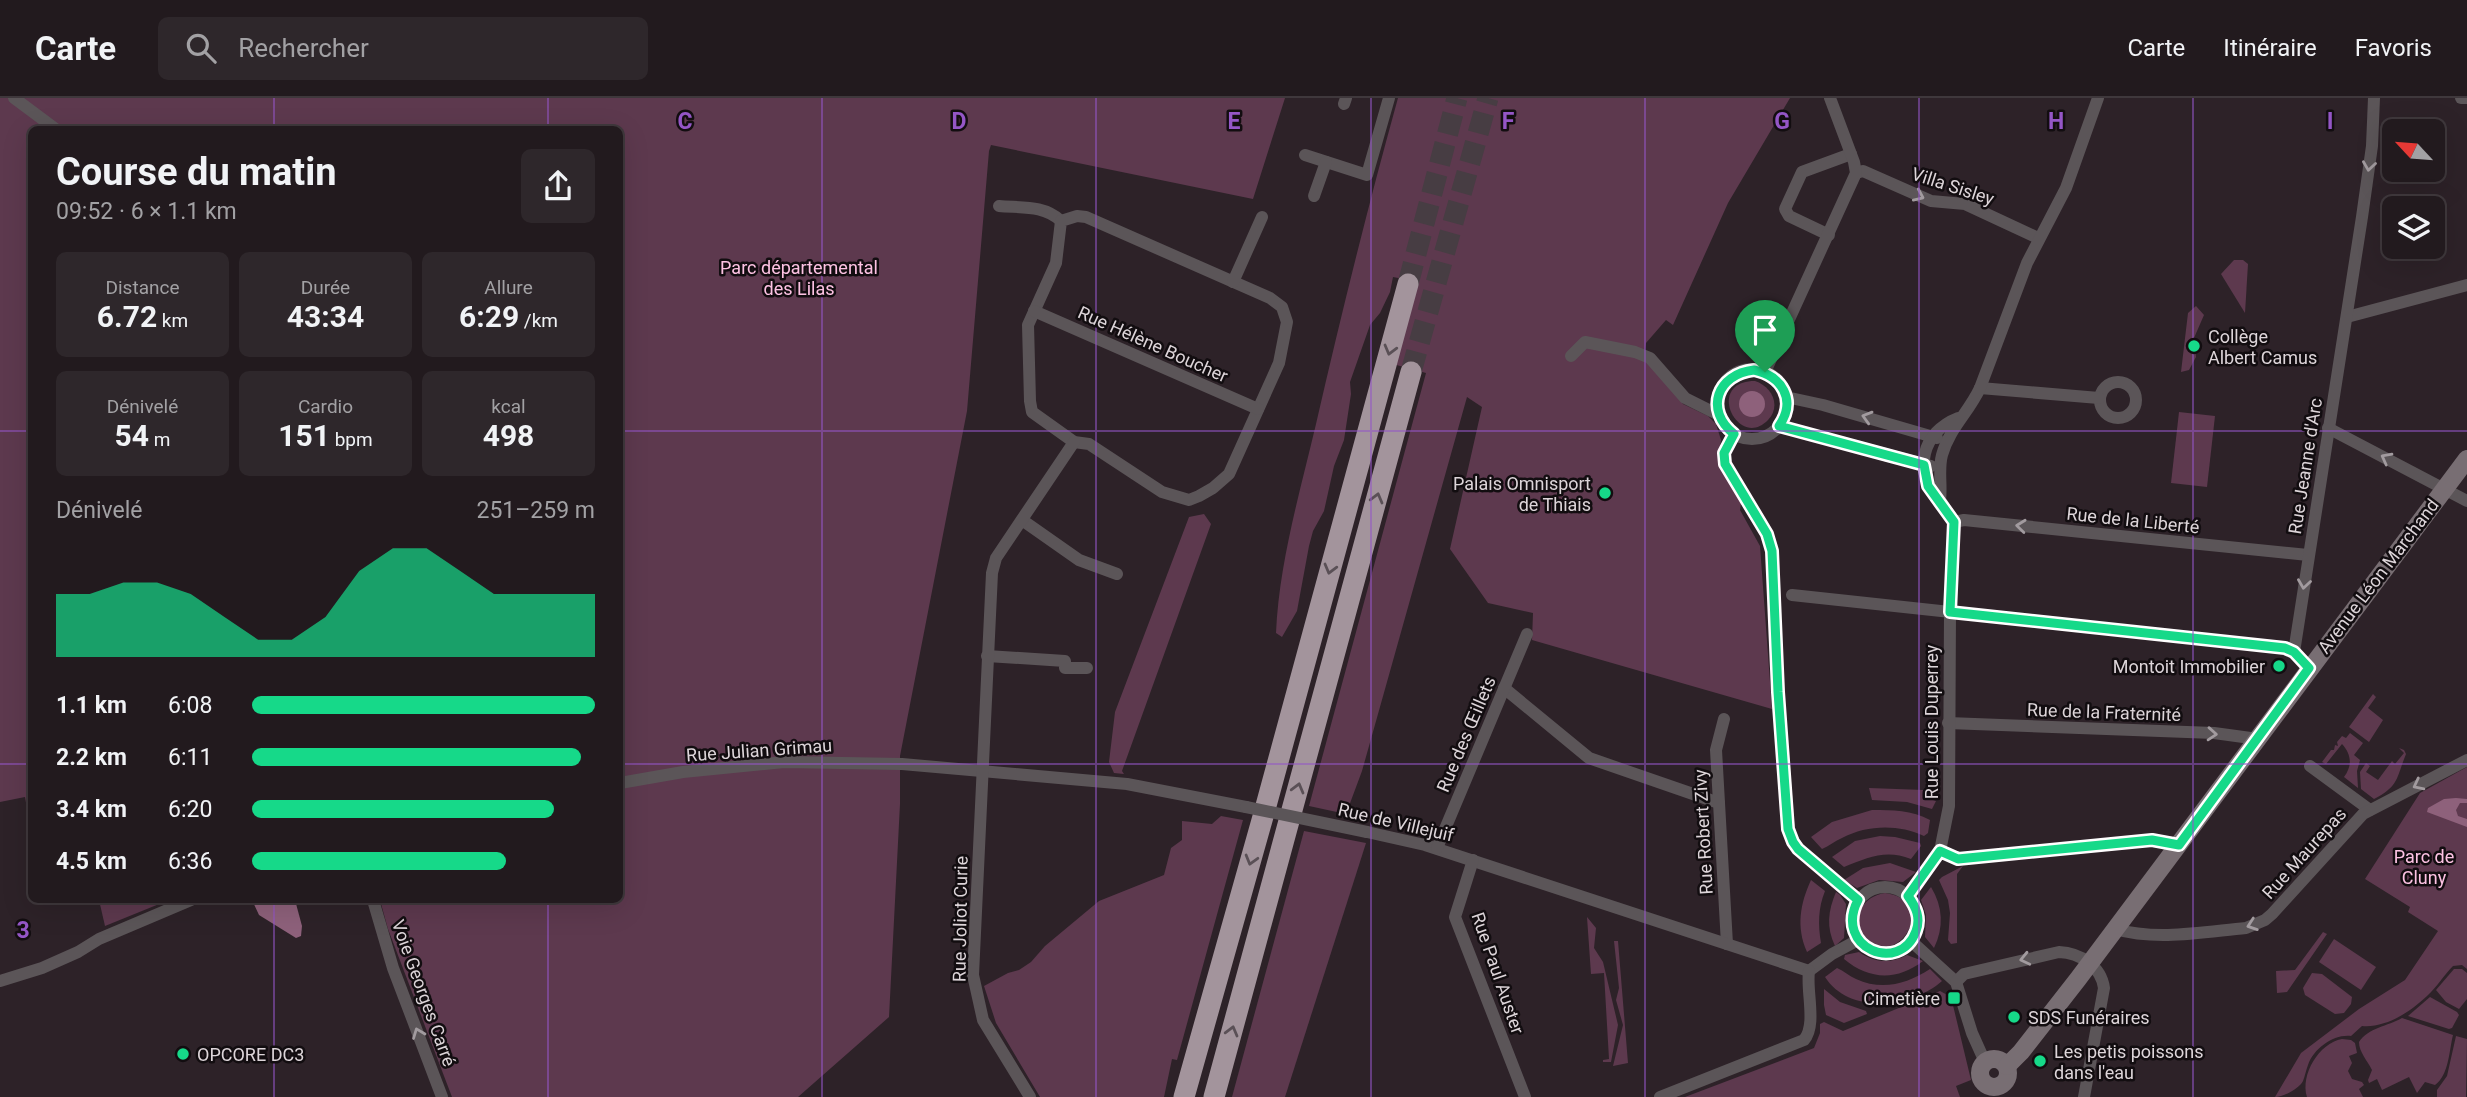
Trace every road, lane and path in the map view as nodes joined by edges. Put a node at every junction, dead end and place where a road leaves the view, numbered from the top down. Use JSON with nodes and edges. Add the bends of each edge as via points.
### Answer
{"nodes":[{"id":1,"x":14,"y":98,"type":"edge"},
{"id":2,"x":1389,"y":98,"type":"edge"},
{"id":3,"x":1830,"y":98,"type":"edge"},
{"id":4,"x":2098,"y":98,"type":"edge"},
{"id":5,"x":2374,"y":98,"type":"edge"},
{"id":6,"x":2461,"y":98,"type":"edge"},
{"id":7,"x":2467,"y":98,"type":"edge"},
{"id":8,"x":52,"y":126,"type":"edge"},
{"id":9,"x":1851,"y":154,"type":"junction"},
{"id":10,"x":1305,"y":155,"type":"dead end"},
{"id":11,"x":1325,"y":162,"type":"junction"},
{"id":12,"x":1856,"y":173,"type":"junction"},
{"id":13,"x":1314,"y":196,"type":"dead end"},
{"id":14,"x":999,"y":206,"type":"dead end"},
{"id":15,"x":1262,"y":217,"type":"dead end"},
{"id":16,"x":1062,"y":221,"type":"junction"},
{"id":17,"x":1829,"y":235,"type":"junction"},
{"id":18,"x":2038,"y":238,"type":"junction"},
{"id":19,"x":1233,"y":282,"type":"junction"},
{"id":20,"x":1408,"y":284,"type":"tunnel mouth"},
{"id":21,"x":2467,"y":285,"type":"edge"},
{"id":22,"x":1034,"y":311,"type":"junction"},
{"id":23,"x":2347,"y":317,"type":"junction"},
{"id":24,"x":1571,"y":356,"type":"dead end"},
{"id":25,"x":1411,"y":372,"type":"tunnel mouth"},
{"id":26,"x":1765,"y":372,"type":"junction"},
{"id":27,"x":1980,"y":388,"type":"junction"},
{"id":28,"x":1786,"y":397,"type":"junction"},
{"id":29,"x":2099,"y":398,"type":"dead end"},
{"id":30,"x":1258,"y":409,"type":"junction"},
{"id":31,"x":1719,"y":415,"type":"junction"},
{"id":32,"x":1958,"y":418,"type":"junction"},
{"id":33,"x":1779,"y":426,"type":"junction"},
{"id":34,"x":2328,"y":428,"type":"junction"},
{"id":35,"x":1734,"y":434,"type":"junction"},
{"id":36,"x":1933,"y":435,"type":"junction"},
{"id":37,"x":1074,"y":442,"type":"junction"},
{"id":38,"x":1946,"y":444,"type":"junction"},
{"id":39,"x":2467,"y":459,"type":"edge"},
{"id":40,"x":1924,"y":465,"type":"junction"},
{"id":41,"x":1940,"y":467,"type":"junction"},
{"id":42,"x":2444,"y":487,"type":"junction"},
{"id":43,"x":1940,"y":500,"type":"junction"},
{"id":44,"x":2467,"y":500,"type":"edge"},
{"id":45,"x":1022,"y":520,"type":"junction"},
{"id":46,"x":1954,"y":522,"type":"junction"},
{"id":47,"x":2308,"y":555,"type":"junction"},
{"id":48,"x":1118,"y":574,"type":"dead end"},
{"id":49,"x":1792,"y":595,"type":"dead end"},
{"id":50,"x":1950,"y":612,"type":"junction"},
{"id":51,"x":1527,"y":634,"type":"dead end"},
{"id":52,"x":2294,"y":652,"type":"junction"},
{"id":53,"x":987,"y":656,"type":"junction"},
{"id":54,"x":1087,"y":668,"type":"dead end"},
{"id":55,"x":2309,"y":668,"type":"junction"},
{"id":56,"x":1504,"y":688,"type":"junction"},
{"id":57,"x":1724,"y":719,"type":"dead end"},
{"id":58,"x":1948,"y":723,"type":"junction"},
{"id":59,"x":2258,"y":739,"type":"junction"},
{"id":60,"x":2467,"y":760,"type":"edge"},
{"id":61,"x":902,"y":764,"type":"joint"},
{"id":62,"x":2309,"y":766,"type":"dead end"},
{"id":63,"x":981,"y":770,"type":"junction"},
{"id":64,"x":623,"y":782,"type":"edge"},
{"id":65,"x":1719,"y":803,"type":"junction"},
{"id":66,"x":2370,"y":810,"type":"junction"},
{"id":67,"x":2179,"y":845,"type":"junction"},
{"id":68,"x":1437,"y":848,"type":"junction"},
{"id":69,"x":1940,"y":851,"type":"junction"},
{"id":70,"x":1473,"y":860,"type":"junction"},
{"id":71,"x":1908,"y":896,"type":"junction"},
{"id":72,"x":1858,"y":900,"type":"junction"},
{"id":73,"x":184,"y":903,"type":"edge"},
{"id":74,"x":374,"y":903,"type":"edge"},
{"id":75,"x":2115,"y":929,"type":"junction"},
{"id":76,"x":1858,"y":940,"type":"junction"},
{"id":77,"x":1911,"y":942,"type":"junction"},
{"id":78,"x":1727,"y":944,"type":"junction"},
{"id":79,"x":2090,"y":964,"type":"junction"},
{"id":80,"x":1809,"y":971,"type":"junction"},
{"id":81,"x":0,"y":981,"type":"edge"},
{"id":82,"x":1956,"y":982,"type":"junction"},
{"id":83,"x":1987,"y":1085,"type":"edge"},
{"id":84,"x":442,"y":1097,"type":"edge"},
{"id":85,"x":1030,"y":1097,"type":"edge"},
{"id":86,"x":1184,"y":1097,"type":"edge"},
{"id":87,"x":1214,"y":1097,"type":"edge"},
{"id":88,"x":1525,"y":1097,"type":"edge"},
{"id":89,"x":1660,"y":1097,"type":"edge"},
{"id":90,"x":2084,"y":1097,"type":"edge"}],
"edges":[{"from":1,"to":8,"type":"street"},
{"from":2,"to":11,"type":"street","via":[[1367,175]]},
{"from":3,"to":9,"type":"street"},
{"from":4,"to":18,"type":"street","via":[[2066,188]]},
{"from":5,"to":23,"type":"street","name":"Rue Jeanne d'Arc","one_way":true,"via":[[2372,146]]},
{"from":6,"to":7,"type":"street"},
{"from":9,"to":12,"type":"street"},
{"from":9,"to":17,"type":"street","via":[[1802,172],[1785,209]]},
{"from":10,"to":11,"type":"street"},
{"from":11,"to":13,"type":"street"},
{"from":12,"to":17,"type":"street"},
{"from":12,"to":18,"type":"street","name":"Villa Sisley","one_way":true,"via":[[1863,171],[1931,201],[1965,204]]},
{"from":14,"to":16,"type":"street","via":[[1043,209]]},
{"from":15,"to":19,"type":"street"},
{"from":16,"to":19,"type":"street","via":[[1086,217]]},
{"from":16,"to":22,"type":"street","via":[[1056,263]]},
{"from":17,"to":26,"type":"street"},
{"from":18,"to":27,"type":"street"},
{"from":19,"to":30,"type":"street","via":[[1270,298],[1282,307],[1287,322],[1279,363]]},
{"from":20,"to":86,"type":"highway","one_way":true},
{"from":21,"to":23,"type":"street"},
{"from":22,"to":30,"type":"street","name":"Rue Hélène Boucher"},
{"from":22,"to":37,"type":"street","via":[[1028,325],[1032,412]]},
{"from":23,"to":34,"type":"street","name":"Rue Jeanne d'Arc"},
{"from":24,"to":31,"type":"street","via":[[1585,342],[1635,352],[1650,358],[1685,398]]},
{"from":87,"to":25,"type":"highway","one_way":true},
{"from":26,"to":28,"type":"street","via":[[1781,385]]},
{"from":26,"to":31,"type":"street","via":[[1742,371],[1726,382],[1718,398]]},
{"from":27,"to":29,"type":"street"},
{"from":27,"to":32,"type":"street"},
{"from":28,"to":33,"type":"street","via":[[1786,412]]},
{"from":36,"to":28,"type":"street","one_way":true},
{"from":30,"to":37,"type":"street","via":[[1229,474],[1189,500],[1152,487],[1090,444]]},
{"from":31,"to":35,"type":"street"},
{"from":32,"to":36,"type":"street"},
{"from":32,"to":38,"type":"street"},
{"from":33,"to":35,"type":"street","via":[[1757,439]]},
{"from":33,"to":40,"type":"street"},
{"from":42,"to":34,"type":"street","one_way":true},
{"from":34,"to":47,"type":"street","name":"Rue Jeanne d'Arc"},
{"from":35,"to":72,"type":"street","via":[[1724,453],[1725,464],[1767,534],[1772,551],[1789,833],[1798,849]]},
{"from":36,"to":38,"type":"street"},
{"from":36,"to":40,"type":"street"},
{"from":37,"to":45,"type":"street","name":"Rue Joliot Curie"},
{"from":38,"to":41,"type":"street"},
{"from":39,"to":42,"type":"main road","name":"Avenue Léon Marchand"},
{"from":40,"to":41,"type":"street"},
{"from":40,"to":43,"type":"street","via":[[1928,486]]},
{"from":41,"to":43,"type":"street"},
{"from":42,"to":44,"type":"street"},
{"from":42,"to":55,"type":"main road","name":"Avenue Léon Marchand"},
{"from":43,"to":46,"type":"street"},
{"from":45,"to":48,"type":"street","via":[[1079,560]]},
{"from":45,"to":53,"type":"street","name":"Rue Joliot Curie","via":[[993,565]]},
{"from":47,"to":46,"type":"street","name":"Rue de la Liberté","one_way":true},
{"from":46,"to":50,"type":"street","name":"Rue Louis Duperrey"},
{"from":47,"to":52,"type":"street","name":"Rue Jeanne d'Arc","one_way":true},
{"from":49,"to":50,"type":"street"},
{"from":50,"to":52,"type":"street"},
{"from":50,"to":58,"type":"street","name":"Rue Louis Duperrey"},
{"from":51,"to":56,"type":"street","name":"Rue des Œillets"},
{"from":52,"to":55,"type":"street"},
{"from":53,"to":54,"type":"street"},
{"from":53,"to":63,"type":"street","name":"Rue Joliot Curie"},
{"from":55,"to":59,"type":"main road","name":"Avenue Léon Marchand"},
{"from":56,"to":65,"type":"street","via":[[1589,758]]},
{"from":56,"to":68,"type":"street","name":"Rue des Œillets"},
{"from":57,"to":65,"type":"street","name":"Rue Robert Zivy","via":[[1716,746]]},
{"from":58,"to":59,"type":"street","name":"Rue de la Fraternité","one_way":true,"via":[[2214,733]]},
{"from":58,"to":69,"type":"street","name":"Rue Louis Duperrey","via":[[1949,806]]},
{"from":59,"to":67,"type":"main road","name":"Avenue Léon Marchand"},
{"from":60,"to":66,"type":"street","name":"Rue Maurepas","one_way":true},
{"from":61,"to":63,"type":"street","name":"Rue de Villejuif"},
{"from":61,"to":64,"type":"street","name":"Rue Julian Grimau","via":[[784,762]]},
{"from":62,"to":66,"type":"street"},
{"from":63,"to":68,"type":"street","name":"Rue de Villejuif","bridge":true,"via":[[1127,784]]},
{"from":63,"to":85,"type":"street","name":"Rue Joliot Curie","via":[[973,975],[983,1020]]},
{"from":65,"to":78,"type":"street","name":"Rue Robert Zivy"},
{"from":66,"to":75,"type":"street","name":"Rue Maurepas","one_way":true,"via":[[2272,914],[2256,925],[2146,935]]},
{"from":67,"to":69,"type":"street","via":[[2152,840],[1958,859]]},
{"from":67,"to":75,"type":"main road","name":"Avenue Léon Marchand"},
{"from":68,"to":70,"type":"street","name":"Rue de Villejuif"},
{"from":69,"to":71,"type":"street","name":"Rue Louis Duperrey"},
{"from":70,"to":78,"type":"street","name":"Rue de Villejuif"},
{"from":70,"to":88,"type":"street","name":"Rue Paul Auster","via":[[1455,917]]},
{"from":71,"to":72,"type":"street","via":[[1888,886],[1866,892]]},
{"from":71,"to":77,"type":"street","via":[[1918,916]]},
{"from":72,"to":76,"type":"street","via":[[1852,920]]},
{"from":73,"to":81,"type":"street","via":[[42,968]]},
{"from":84,"to":74,"type":"street","name":"Voie Georges Carré","one_way":true},
{"from":75,"to":79,"type":"main road","name":"Avenue Léon Marchand"},
{"from":76,"to":77,"type":"street","via":[[1875,952],[1886,953]]},
{"from":76,"to":80,"type":"street"},
{"from":77,"to":82,"type":"street"},
{"from":78,"to":80,"type":"street","name":"Rue de Villejuif"},
{"from":79,"to":82,"type":"street","one_way":true,"via":[[2059,951],[1965,974]]},
{"from":79,"to":83,"type":"main road","name":"Avenue Léon Marchand","via":[[2007,1066],[2007,1079]]},
{"from":79,"to":90,"type":"street","via":[[2104,988]]},
{"from":80,"to":89,"type":"street","via":[[1810,1032],[1804,1040]]},
{"from":82,"to":83,"type":"street"}]}
